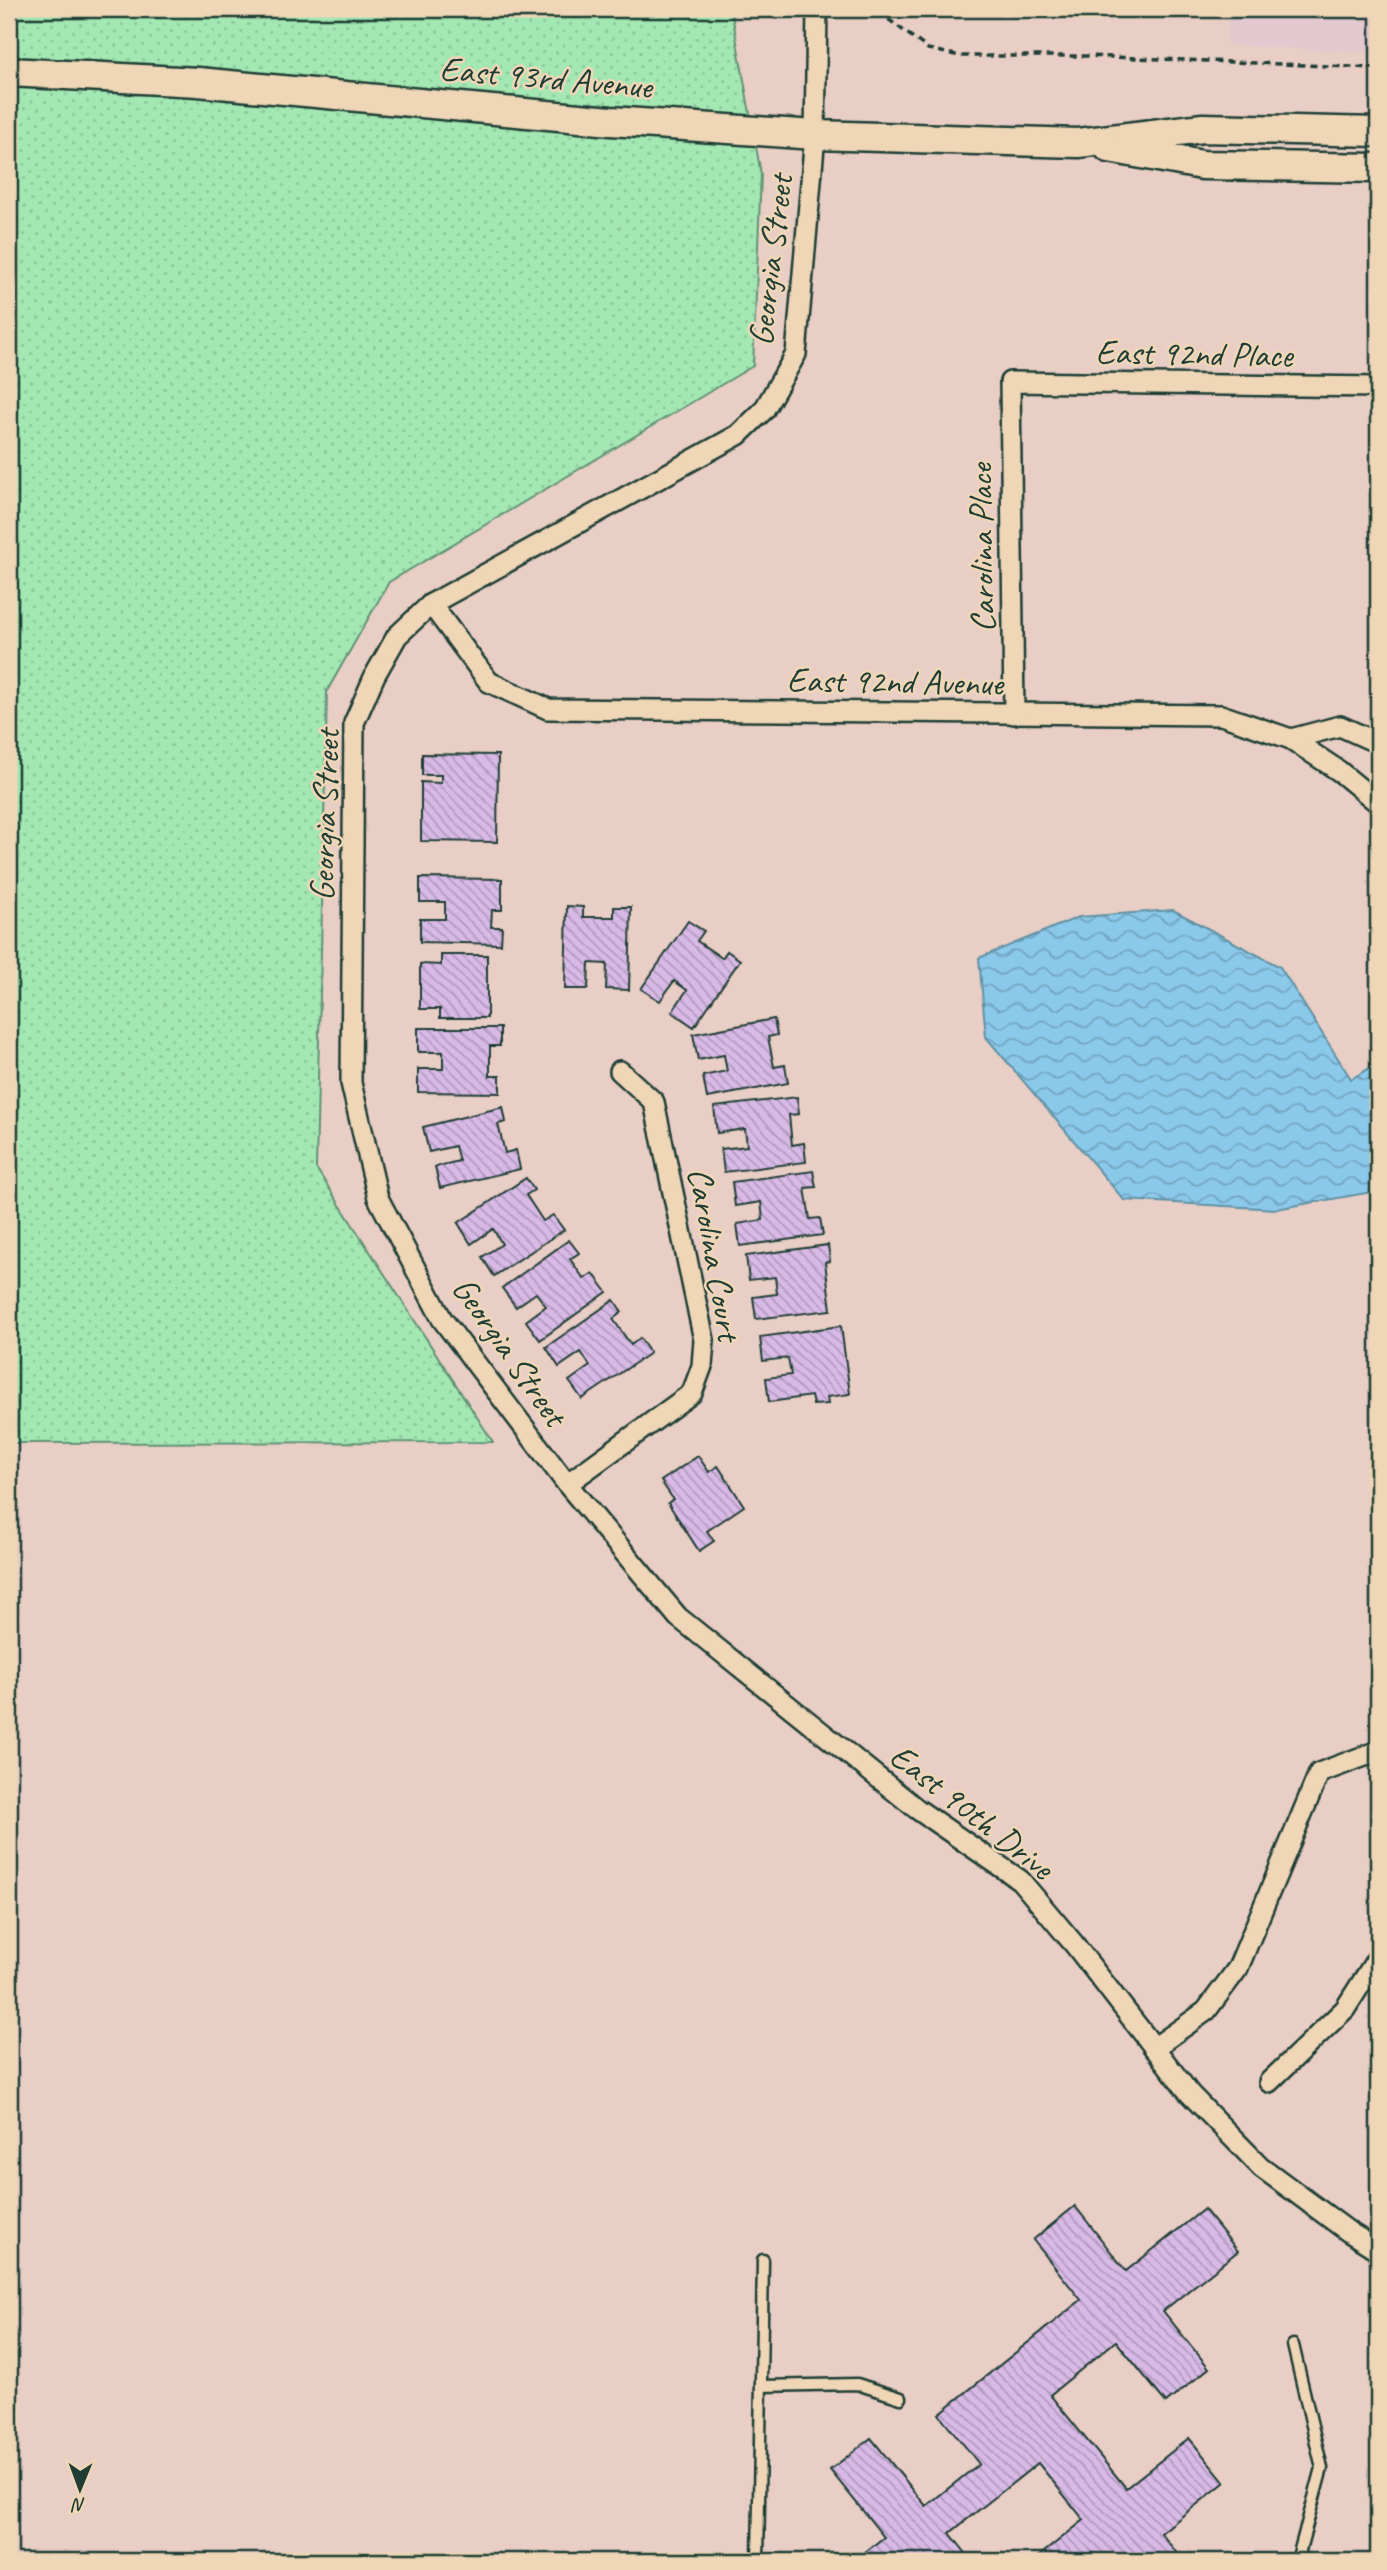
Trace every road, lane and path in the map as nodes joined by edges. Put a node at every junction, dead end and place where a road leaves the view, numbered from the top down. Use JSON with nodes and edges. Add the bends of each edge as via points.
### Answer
{"nodes":[{"id":1,"x":817,"y":9,"type":"edge"},
{"id":2,"x":867,"y":9,"type":"edge"},
{"id":3,"x":1378,"y":68,"type":"edge"},
{"id":4,"x":9,"y":72,"type":"edge"},
{"id":5,"x":1378,"y":131,"type":"edge"},
{"id":6,"x":815,"y":135,"type":"junction"},
{"id":7,"x":1078,"y":143,"type":"junction"},
{"id":8,"x":1378,"y":168,"type":"edge"},
{"id":9,"x":1010,"y":382,"type":"joint"},
{"id":10,"x":1378,"y":387,"type":"edge"},
{"id":11,"x":431,"y":604,"type":"junction"},
{"id":12,"x":1014,"y":714,"type":"junction"},
{"id":13,"x":1291,"y":739,"type":"junction"},
{"id":14,"x":1378,"y":743,"type":"edge"},
{"id":15,"x":1378,"y":803,"type":"edge"},
{"id":16,"x":620,"y":1071,"type":"dead end"},
{"id":17,"x":568,"y":1484,"type":"junction"},
{"id":18,"x":628,"y":1555,"type":"joint"},
{"id":19,"x":1378,"y":1751,"type":"edge"},
{"id":20,"x":1378,"y":1957,"type":"edge"},
{"id":21,"x":1154,"y":2048,"type":"junction"},
{"id":22,"x":1269,"y":2082,"type":"dead end"},
{"id":23,"x":1378,"y":2250,"type":"edge"},
{"id":24,"x":763,"y":2260,"type":"dead end"},
{"id":25,"x":1293,"y":2345,"type":"dead end"},
{"id":26,"x":761,"y":2386,"type":"junction"},
{"id":27,"x":901,"y":2398,"type":"dead end"},
{"id":28,"x":758,"y":2561,"type":"edge"},
{"id":29,"x":1297,"y":2561,"type":"edge"}],
"edges":[{"from":1,"to":6,"type":"street","name":"Georgia Street"},
{"from":2,"to":3,"type":"path","via":[[880,13],[928,49],[960,56],[1086,55]]},
{"from":4,"to":6,"type":"street","name":"East 93rd Avenue","via":[[198,82],[611,121]]},
{"from":5,"to":7,"type":"street","name":"East 93rd Avenue","via":[[1203,128]]},
{"from":6,"to":7,"type":"street","name":"East 93rd Avenue"},
{"from":6,"to":11,"type":"street","name":"Georgia Street","via":[[796,354],[764,410],[738,435]]},
{"from":7,"to":8,"type":"street","name":"East 93rd Avenue","via":[[1202,164]]},
{"from":9,"to":10,"type":"street","name":"East 92nd Place"},
{"from":9,"to":12,"type":"street","name":"Carolina Place"},
{"from":11,"to":12,"type":"street","name":"East 92nd Avenue","via":[[489,682],[548,709]]},
{"from":11,"to":17,"type":"street","name":"Georgia Street","via":[[397,636],[354,723],[351,1083],[378,1198],[442,1319]]},
{"from":12,"to":13,"type":"street","name":"East 92nd Avenue","via":[[1221,715]]},
{"from":13,"to":14,"type":"street","via":[[1340,726]]},
{"from":13,"to":15,"type":"street","name":"East 92nd Avenue"},
{"from":16,"to":17,"type":"street","name":"Carolina Court","via":[[654,1102],[704,1340],[702,1366],[692,1393]]},
{"from":17,"to":18,"type":"street","name":"Georgia Street"},
{"from":18,"to":21,"type":"street","name":"East 90th Drive","via":[[678,1617],[744,1672],[917,1808],[1020,1880]]},
{"from":19,"to":21,"type":"street","via":[[1319,1773],[1238,1968],[1206,2011]]},
{"from":20,"to":22,"type":"street","via":[[1345,2009]]},
{"from":21,"to":23,"type":"street","name":"East 90th Drive","via":[[1190,2094],[1261,2167]]},
{"from":24,"to":26,"type":"lane"},
{"from":25,"to":29,"type":"lane","via":[[1322,2468]]},
{"from":26,"to":27,"type":"lane","via":[[857,2384]]},
{"from":26,"to":28,"type":"lane"}]}
